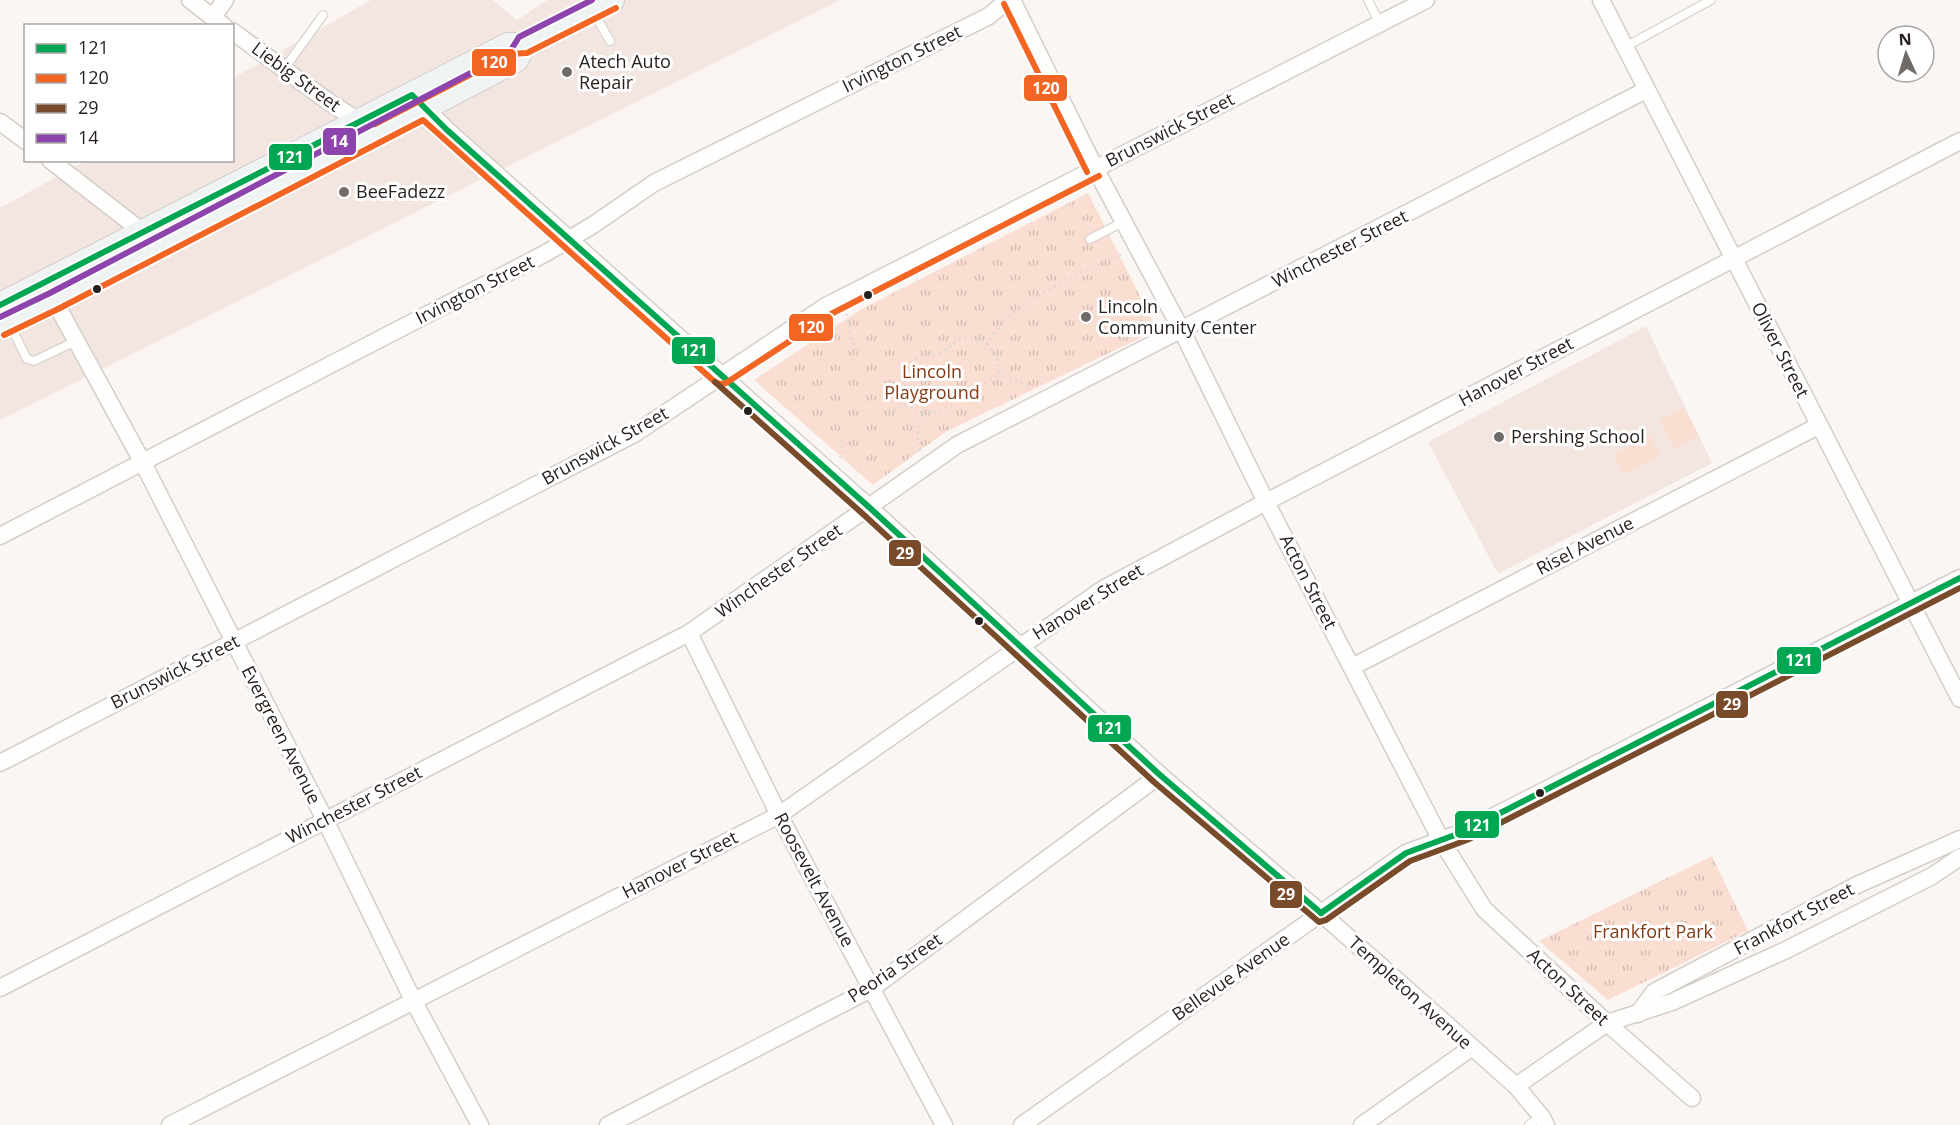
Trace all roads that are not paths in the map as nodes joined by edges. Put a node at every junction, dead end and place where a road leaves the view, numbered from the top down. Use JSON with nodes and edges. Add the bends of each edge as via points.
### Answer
{"nodes":[{"id":1,"x":190,"y":0,"type":"edge"},
{"id":2,"x":225,"y":0,"type":"edge"},
{"id":3,"x":1008,"y":0,"type":"edge"},
{"id":4,"x":1012,"y":0,"type":"edge"},
{"id":5,"x":1368,"y":0,"type":"edge"},
{"id":6,"x":1426,"y":0,"type":"edge"},
{"id":7,"x":1601,"y":0,"type":"edge"},
{"id":8,"x":1711,"y":0,"type":"edge"},
{"id":9,"x":594,"y":3,"type":"edge"},
{"id":10,"x":1402,"y":5,"type":"edge"},
{"id":11,"x":323,"y":15,"type":"dead end"},
{"id":12,"x":219,"y":21,"type":"edge"},
{"id":13,"x":1380,"y":24,"type":"junction"},
{"id":14,"x":234,"y":32,"type":"edge"},
{"id":15,"x":610,"y":41,"type":"dead end"},
{"id":16,"x":1625,"y":47,"type":"junction"},
{"id":17,"x":284,"y":69,"type":"junction"},
{"id":18,"x":1646,"y":90,"type":"junction"},
{"id":19,"x":419,"y":102,"type":"junction"},
{"id":20,"x":0,"y":122,"type":"edge"},
{"id":21,"x":360,"y":122,"type":"junction"},
{"id":22,"x":24,"y":140,"type":"edge"},
{"id":23,"x":1960,"y":141,"type":"edge"},
{"id":24,"x":53,"y":162,"type":"edge"},
{"id":25,"x":1095,"y":168,"type":"junction"},
{"id":26,"x":1123,"y":222,"type":"junction"},
{"id":27,"x":152,"y":239,"type":"junction"},
{"id":28,"x":1090,"y":239,"type":"dead end"},
{"id":29,"x":569,"y":240,"type":"junction"},
{"id":30,"x":1734,"y":258,"type":"junction"},
{"id":31,"x":49,"y":292,"type":"junction"},
{"id":32,"x":3,"y":318,"type":"edge"},
{"id":33,"x":1182,"y":330,"type":"junction"},
{"id":34,"x":76,"y":340,"type":"junction"},
{"id":35,"x":721,"y":375,"type":"junction"},
{"id":36,"x":1818,"y":426,"type":"junction"},
{"id":37,"x":143,"y":463,"type":"junction"},
{"id":38,"x":1266,"y":502,"type":"junction"},
{"id":39,"x":870,"y":508,"type":"junction"},
{"id":40,"x":0,"y":536,"type":"edge"},
{"id":41,"x":1960,"y":578,"type":"edge"},
{"id":42,"x":1911,"y":604,"type":"junction"},
{"id":43,"x":689,"y":633,"type":"junction"},
{"id":44,"x":233,"y":642,"type":"junction"},
{"id":45,"x":1020,"y":645,"type":"junction"},
{"id":46,"x":1352,"y":667,"type":"junction"},
{"id":47,"x":1960,"y":699,"type":"edge"},
{"id":48,"x":0,"y":764,"type":"edge"},
{"id":49,"x":1160,"y":775,"type":"junction"},
{"id":50,"x":779,"y":815,"type":"junction"},
{"id":51,"x":325,"y":820,"type":"junction"},
{"id":52,"x":1960,"y":839,"type":"edge"},
{"id":53,"x":1441,"y":840,"type":"junction"},
{"id":54,"x":1960,"y":857,"type":"edge"},
{"id":55,"x":1321,"y":913,"type":"junction"},
{"id":56,"x":0,"y":988,"type":"edge"},
{"id":57,"x":871,"y":989,"type":"junction"},
{"id":58,"x":413,"y":1000,"type":"junction"},
{"id":59,"x":1638,"y":1014,"type":"junction"},
{"id":60,"x":1607,"y":1023,"type":"junction"},
{"id":61,"x":1471,"y":1047,"type":"junction"},
{"id":62,"x":1516,"y":1086,"type":"junction"},
{"id":63,"x":1692,"y":1098,"type":"dead end"},
{"id":64,"x":1539,"y":1122,"type":"edge"},
{"id":65,"x":170,"y":1125,"type":"edge"},
{"id":66,"x":480,"y":1125,"type":"edge"},
{"id":67,"x":608,"y":1125,"type":"edge"},
{"id":68,"x":944,"y":1125,"type":"edge"},
{"id":69,"x":1022,"y":1125,"type":"edge"},
{"id":70,"x":1362,"y":1125,"type":"edge"}],
"edges":[{"from":1,"to":12,"type":"street"},
{"from":2,"to":12,"type":"street"},
{"from":3,"to":29,"type":"street","name":"Irvington Street","via":[[989,16],[654,183]]},
{"from":4,"to":25,"type":"street","name":"Acton Street"},
{"from":5,"to":13,"type":"lane"},
{"from":6,"to":10,"type":"street","name":"Brunswick Street"},
{"from":7,"to":16,"type":"street","name":"Oliver Street"},
{"from":8,"to":16,"type":"lane"},
{"from":9,"to":15,"type":"lane"},
{"from":9,"to":19,"type":"main road","via":[[524,45],[508,45]]},
{"from":10,"to":13,"type":"street","name":"Brunswick Street"},
{"from":11,"to":17,"type":"lane"},
{"from":13,"to":25,"type":"street","name":"Brunswick Street"},
{"from":14,"to":17,"type":"street","name":"Liebig Street"},
{"from":16,"to":18,"type":"street","name":"Oliver Street"},
{"from":17,"to":21,"type":"street","name":"Liebig Street"},
{"from":18,"to":30,"type":"street","name":"Oliver Street"},
{"from":18,"to":33,"type":"street","name":"Winchester Street"},
{"from":19,"to":21,"type":"main road"},
{"from":19,"to":27,"type":"main road"},
{"from":19,"to":29,"type":"street","name":"Templeton Avenue"},
{"from":20,"to":22,"type":"street"},
{"from":21,"to":27,"type":"main road"},
{"from":23,"to":30,"type":"street","name":"Hanover Street"},
{"from":24,"to":27,"type":"street"},
{"from":25,"to":26,"type":"street","name":"Acton Street"},
{"from":25,"to":35,"type":"street","name":"Brunswick Street","via":[[826,306]]},
{"from":26,"to":28,"type":"lane"},
{"from":26,"to":33,"type":"street","name":"Acton Street"},
{"from":27,"to":31,"type":"main road"},
{"from":29,"to":35,"type":"street","name":"Templeton Avenue"},
{"from":29,"to":37,"type":"street","name":"Irvington Street"},
{"from":30,"to":36,"type":"street","name":"Oliver Street"},
{"from":30,"to":38,"type":"street","name":"Hanover Street"},
{"from":31,"to":32,"type":"main road"},
{"from":31,"to":34,"type":"street","name":"Evergreen Avenue"},
{"from":32,"to":34,"type":"lane","via":[[27,359],[34,362]]},
{"from":33,"to":38,"type":"street","name":"Acton Street"},
{"from":33,"to":39,"type":"street","name":"Winchester Street","via":[[957,445]]},
{"from":34,"to":37,"type":"street","name":"Evergreen Avenue"},
{"from":35,"to":39,"type":"street","name":"Templeton Avenue"},
{"from":35,"to":44,"type":"street","name":"Brunswick Street","via":[[634,434]]},
{"from":36,"to":42,"type":"street","name":"Oliver Street"},
{"from":36,"to":46,"type":"street","name":"Risel Avenue"},
{"from":37,"to":40,"type":"street","name":"Irvington Street"},
{"from":37,"to":44,"type":"street","name":"Evergreen Avenue"},
{"from":38,"to":45,"type":"street","name":"Hanover Street","via":[[1103,589]]},
{"from":38,"to":46,"type":"street","name":"Acton Street"},
{"from":39,"to":43,"type":"street","name":"Winchester Street"},
{"from":39,"to":45,"type":"street","name":"Templeton Avenue"},
{"from":41,"to":42,"type":"street","name":"Bellevue Avenue"},
{"from":42,"to":47,"type":"street","name":"Oliver Street"},
{"from":42,"to":53,"type":"street","name":"Bellevue Avenue"},
{"from":43,"to":50,"type":"street","name":"Roosevelt Avenue"},
{"from":43,"to":51,"type":"street","name":"Winchester Street"},
{"from":44,"to":48,"type":"street","name":"Brunswick Street"},
{"from":44,"to":51,"type":"street","name":"Evergreen Avenue"},
{"from":45,"to":49,"type":"street","name":"Templeton Avenue"},
{"from":45,"to":50,"type":"street","name":"Hanover Street"},
{"from":46,"to":53,"type":"street","name":"Acton Street"},
{"from":49,"to":55,"type":"street","name":"Templeton Avenue"},
{"from":49,"to":57,"type":"street","name":"Peoria Street"},
{"from":50,"to":57,"type":"street","name":"Roosevelt Avenue"},
{"from":50,"to":58,"type":"street","name":"Hanover Street"},
{"from":51,"to":56,"type":"street","name":"Winchester Street"},
{"from":51,"to":58,"type":"street","name":"Evergreen Avenue"},
{"from":52,"to":59,"type":"street","name":"Frankfort Street","via":[[1857,885],[1654,992]]},
{"from":53,"to":55,"type":"street","name":"Bellevue Avenue","via":[[1406,853]]},
{"from":53,"to":60,"type":"street","name":"Acton Street","via":[[1484,909]]},
{"from":54,"to":59,"type":"street","name":"Frankfort Street","via":[[1932,876],[1786,950]]},
{"from":55,"to":61,"type":"street","name":"Templeton Avenue"},
{"from":55,"to":69,"type":"street","name":"Bellevue Avenue"},
{"from":57,"to":67,"type":"street","name":"Peoria Street"},
{"from":57,"to":68,"type":"street","name":"Roosevelt Avenue"},
{"from":58,"to":65,"type":"street","name":"Hanover Street"},
{"from":58,"to":66,"type":"street","name":"Evergreen Avenue"},
{"from":59,"to":60,"type":"street","name":"Frankfort Street"},
{"from":60,"to":62,"type":"street","name":"Frankfort Street"},
{"from":60,"to":63,"type":"street","name":"Acton Street"},
{"from":61,"to":62,"type":"street","name":"Templeton Avenue"},
{"from":61,"to":70,"type":"street"},
{"from":62,"to":64,"type":"street","name":"Templeton Avenue"}]}
